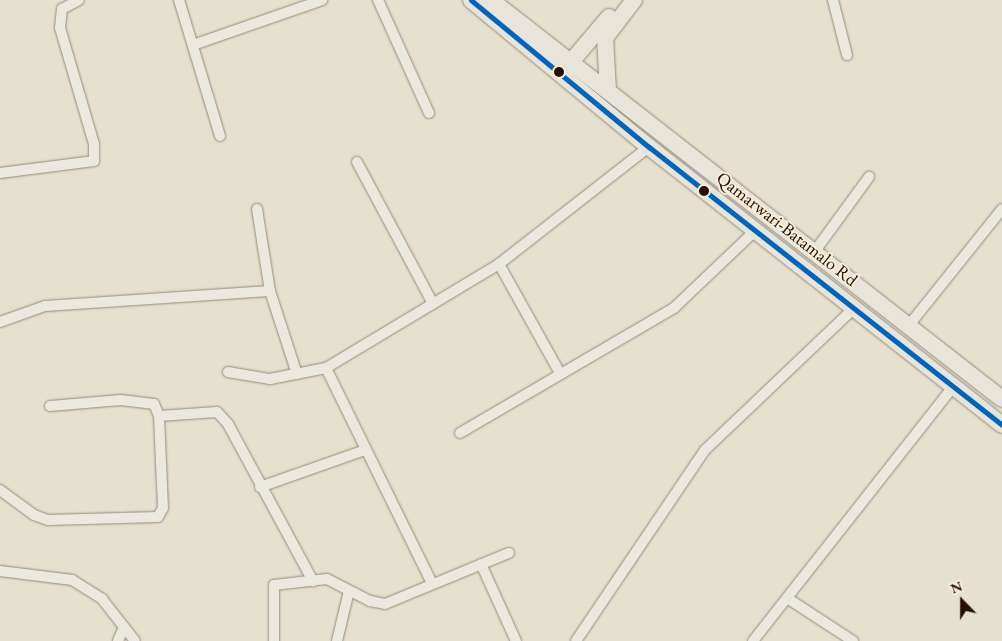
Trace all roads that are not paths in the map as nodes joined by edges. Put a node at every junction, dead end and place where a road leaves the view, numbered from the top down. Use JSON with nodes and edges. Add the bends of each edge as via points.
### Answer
{"nodes":[{"id":1,"x":79,"y":0,"type":"edge"},
{"id":2,"x":179,"y":0,"type":"edge"},
{"id":3,"x":322,"y":0,"type":"edge"},
{"id":4,"x":378,"y":0,"type":"edge"},
{"id":5,"x":471,"y":0,"type":"edge"},
{"id":6,"x":623,"y":0,"type":"edge"},
{"id":7,"x":634,"y":0,"type":"edge"},
{"id":8,"x":833,"y":0,"type":"edge"},
{"id":9,"x":495,"y":1,"type":"edge"},
{"id":10,"x":193,"y":45,"type":"junction"},
{"id":11,"x":847,"y":55,"type":"dead end"},
{"id":12,"x":567,"y":67,"type":"junction"},
{"id":13,"x":608,"y":91,"type":"junction"},
{"id":14,"x":429,"y":113,"type":"dead end"},
{"id":15,"x":220,"y":136,"type":"dead end"},
{"id":16,"x":649,"y":147,"type":"junction"},
{"id":17,"x":357,"y":162,"type":"dead end"},
{"id":18,"x":0,"y":173,"type":"edge"},
{"id":19,"x":869,"y":177,"type":"dead end"},
{"id":20,"x":257,"y":209,"type":"dead end"},
{"id":21,"x":1002,"y":209,"type":"edge"},
{"id":22,"x":756,"y":230,"type":"junction"},
{"id":23,"x":815,"y":251,"type":"junction"},
{"id":24,"x":499,"y":264,"type":"junction"},
{"id":25,"x":270,"y":291,"type":"junction"},
{"id":26,"x":434,"y":304,"type":"junction"},
{"id":27,"x":853,"y":309,"type":"junction"},
{"id":28,"x":0,"y":322,"type":"edge"},
{"id":29,"x":910,"y":324,"type":"junction"},
{"id":30,"x":326,"y":368,"type":"junction"},
{"id":31,"x":228,"y":372,"type":"dead end"},
{"id":32,"x":560,"y":373,"type":"junction"},
{"id":33,"x":297,"y":374,"type":"junction"},
{"id":34,"x":953,"y":387,"type":"junction"},
{"id":35,"x":1002,"y":399,"type":"edge"},
{"id":36,"x":50,"y":406,"type":"dead end"},
{"id":37,"x":159,"y":416,"type":"junction"},
{"id":38,"x":1002,"y":425,"type":"edge"},
{"id":39,"x":460,"y":433,"type":"dead end"},
{"id":40,"x":365,"y":450,"type":"junction"},
{"id":41,"x":260,"y":487,"type":"junction"},
{"id":42,"x":0,"y":490,"type":"edge"},
{"id":43,"x":509,"y":553,"type":"dead end"},
{"id":44,"x":481,"y":564,"type":"junction"},
{"id":45,"x":0,"y":571,"type":"edge"},
{"id":46,"x":313,"y":581,"type":"junction"},
{"id":47,"x":432,"y":583,"type":"junction"},
{"id":48,"x":349,"y":591,"type":"junction"},
{"id":49,"x":787,"y":598,"type":"junction"},
{"id":50,"x":124,"y":627,"type":"junction"},
{"id":51,"x":118,"y":641,"type":"edge"},
{"id":52,"x":135,"y":641,"type":"edge"},
{"id":53,"x":274,"y":641,"type":"edge"},
{"id":54,"x":337,"y":641,"type":"edge"},
{"id":55,"x":516,"y":641,"type":"edge"},
{"id":56,"x":576,"y":641,"type":"edge"},
{"id":57,"x":753,"y":641,"type":"edge"},
{"id":58,"x":854,"y":641,"type":"edge"}],
"edges":[{"from":1,"to":18,"type":"street","via":[[62,9],[60,28],[94,144],[94,161]]},
{"from":2,"to":10,"type":"street"},
{"from":3,"to":10,"type":"street"},
{"from":4,"to":14,"type":"street"},
{"from":5,"to":12,"type":"main road"},
{"from":6,"to":12,"type":"main road"},
{"from":7,"to":13,"type":"main road","via":[[605,38]]},
{"from":8,"to":11,"type":"street"},
{"from":9,"to":12,"type":"main road"},
{"from":10,"to":15,"type":"street"},
{"from":12,"to":13,"type":"main road","name":"Qamarwari-Batamalo Rd"},
{"from":12,"to":16,"type":"main road"},
{"from":13,"to":23,"type":"main road","name":"Qamarwari-Batamalo Rd"},
{"from":16,"to":22,"type":"main road"},
{"from":16,"to":24,"type":"street"},
{"from":17,"to":26,"type":"street"},
{"from":19,"to":23,"type":"street"},
{"from":20,"to":25,"type":"street"},
{"from":21,"to":29,"type":"street"},
{"from":22,"to":27,"type":"main road"},
{"from":22,"to":32,"type":"street","via":[[674,308]]},
{"from":23,"to":29,"type":"main road","name":"Qamarwari-Batamalo Rd"},
{"from":24,"to":26,"type":"street"},
{"from":24,"to":32,"type":"street"},
{"from":25,"to":28,"type":"street","via":[[45,306]]},
{"from":25,"to":33,"type":"street"},
{"from":26,"to":30,"type":"street"},
{"from":27,"to":34,"type":"main road"},
{"from":27,"to":56,"type":"street","via":[[705,450]]},
{"from":29,"to":35,"type":"main road","name":"Qamarwari-Batamalo Rd"},
{"from":30,"to":33,"type":"street"},
{"from":30,"to":40,"type":"street"},
{"from":31,"to":33,"type":"street","via":[[270,379]]},
{"from":32,"to":39,"type":"street"},
{"from":34,"to":38,"type":"main road"},
{"from":34,"to":49,"type":"street"},
{"from":36,"to":37,"type":"street","via":[[121,400],[154,404]]},
{"from":37,"to":41,"type":"street","via":[[217,412],[228,424]]},
{"from":37,"to":42,"type":"street","via":[[163,508],[158,517],[48,520]]},
{"from":40,"to":41,"type":"street"},
{"from":40,"to":47,"type":"street"},
{"from":41,"to":46,"type":"street"},
{"from":43,"to":44,"type":"street"},
{"from":44,"to":47,"type":"street"},
{"from":44,"to":55,"type":"street"},
{"from":45,"to":50,"type":"street","via":[[72,580],[102,599]]},
{"from":46,"to":48,"type":"street","via":[[327,579]]},
{"from":46,"to":53,"type":"street","via":[[272,586]]},
{"from":47,"to":48,"type":"street","via":[[385,604]]},
{"from":48,"to":54,"type":"street"},
{"from":49,"to":57,"type":"street"},
{"from":49,"to":58,"type":"street"},
{"from":50,"to":51,"type":"street"},
{"from":50,"to":52,"type":"street"}]}
